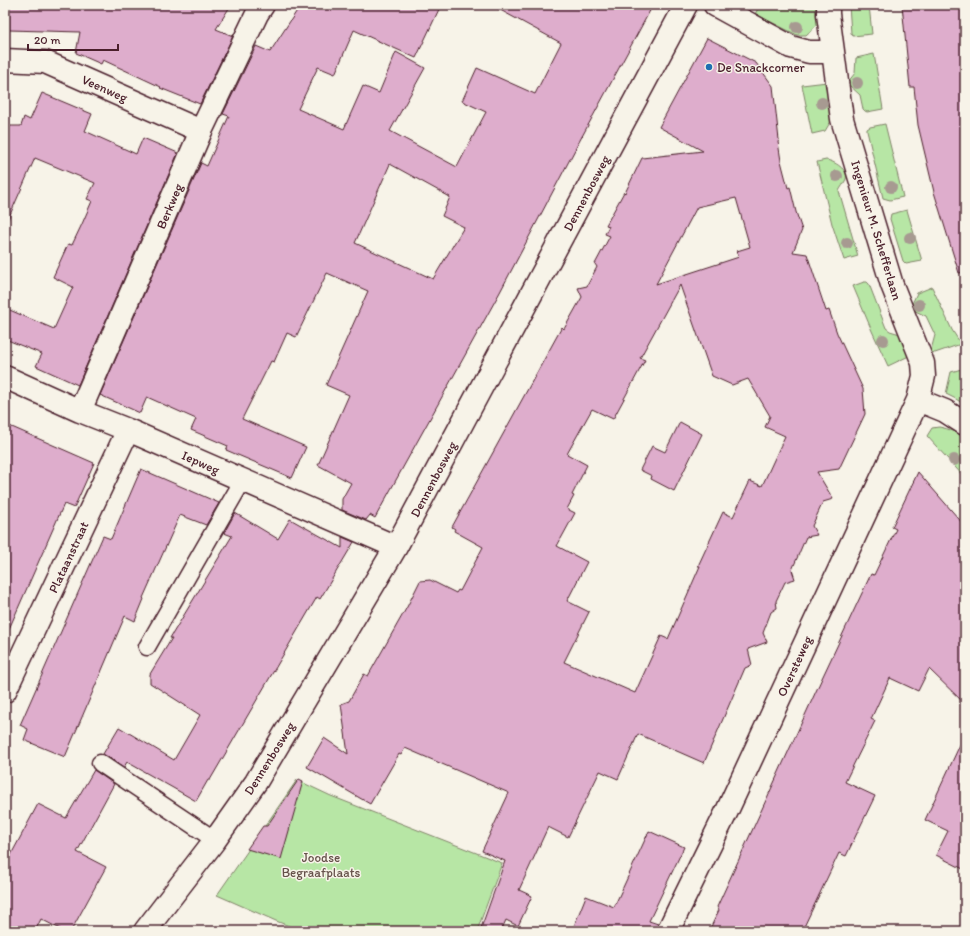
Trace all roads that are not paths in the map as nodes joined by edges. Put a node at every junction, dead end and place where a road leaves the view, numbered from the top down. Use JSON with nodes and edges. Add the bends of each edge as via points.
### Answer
{"nodes":[{"id":1,"x":263,"y":5,"type":"edge"},
{"id":2,"x":686,"y":5,"type":"edge"},
{"id":3,"x":715,"y":5,"type":"edge"},
{"id":4,"x":828,"y":5,"type":"edge"},
{"id":5,"x":833,"y":52,"type":"junction"},
{"id":6,"x":5,"y":60,"type":"edge"},
{"id":7,"x":201,"y":131,"type":"junction"},
{"id":8,"x":5,"y":377,"type":"edge"},
{"id":9,"x":918,"y":400,"type":"junction"},
{"id":10,"x":80,"y":411,"type":"junction"},
{"id":11,"x":965,"y":424,"type":"edge"},
{"id":12,"x":128,"y":430,"type":"junction"},
{"id":13,"x":243,"y":480,"type":"junction"},
{"id":14,"x":396,"y":547,"type":"junction"},
{"id":15,"x":147,"y":647,"type":"dead end"},
{"id":16,"x":7,"y":682,"type":"edge"},
{"id":17,"x":100,"y":763,"type":"dead end"},
{"id":18,"x":215,"y":840,"type":"junction"},
{"id":19,"x":145,"y":931,"type":"edge"},
{"id":20,"x":668,"y":931,"type":"edge"}],
"edges":[{"from":1,"to":7,"type":"street","name":"Berkweg"},
{"from":2,"to":14,"type":"street","name":"Dennenbosweg"},
{"from":3,"to":5,"type":"street","via":[[791,47],[809,52]]},
{"from":4,"to":5,"type":"street","name":"Ingenieur M. Schefferlaan"},
{"from":5,"to":9,"type":"street","name":"Ingenieur M. Schefferlaan","via":[[842,119],[892,285],[923,363],[924,376]]},
{"from":6,"to":7,"type":"street","name":"Veenweg","via":[[45,62]]},
{"from":7,"to":10,"type":"street","name":"Berkweg"},
{"from":8,"to":10,"type":"street","name":"Iepweg"},
{"from":9,"to":11,"type":"street","via":[[945,411]]},
{"from":9,"to":20,"type":"street","name":"Oversteweg","via":[[731,804]]},
{"from":10,"to":12,"type":"street","name":"Iepweg"},
{"from":12,"to":13,"type":"street","name":"Iepweg"},
{"from":12,"to":16,"type":"street","name":"Plataanstraat"},
{"from":13,"to":14,"type":"street","name":"Iepweg"},
{"from":13,"to":15,"type":"lane"},
{"from":14,"to":18,"type":"street","name":"Dennenbosweg","via":[[256,782]]},
{"from":17,"to":18,"type":"lane"},
{"from":18,"to":19,"type":"street","name":"Dennenbosweg"}]}
